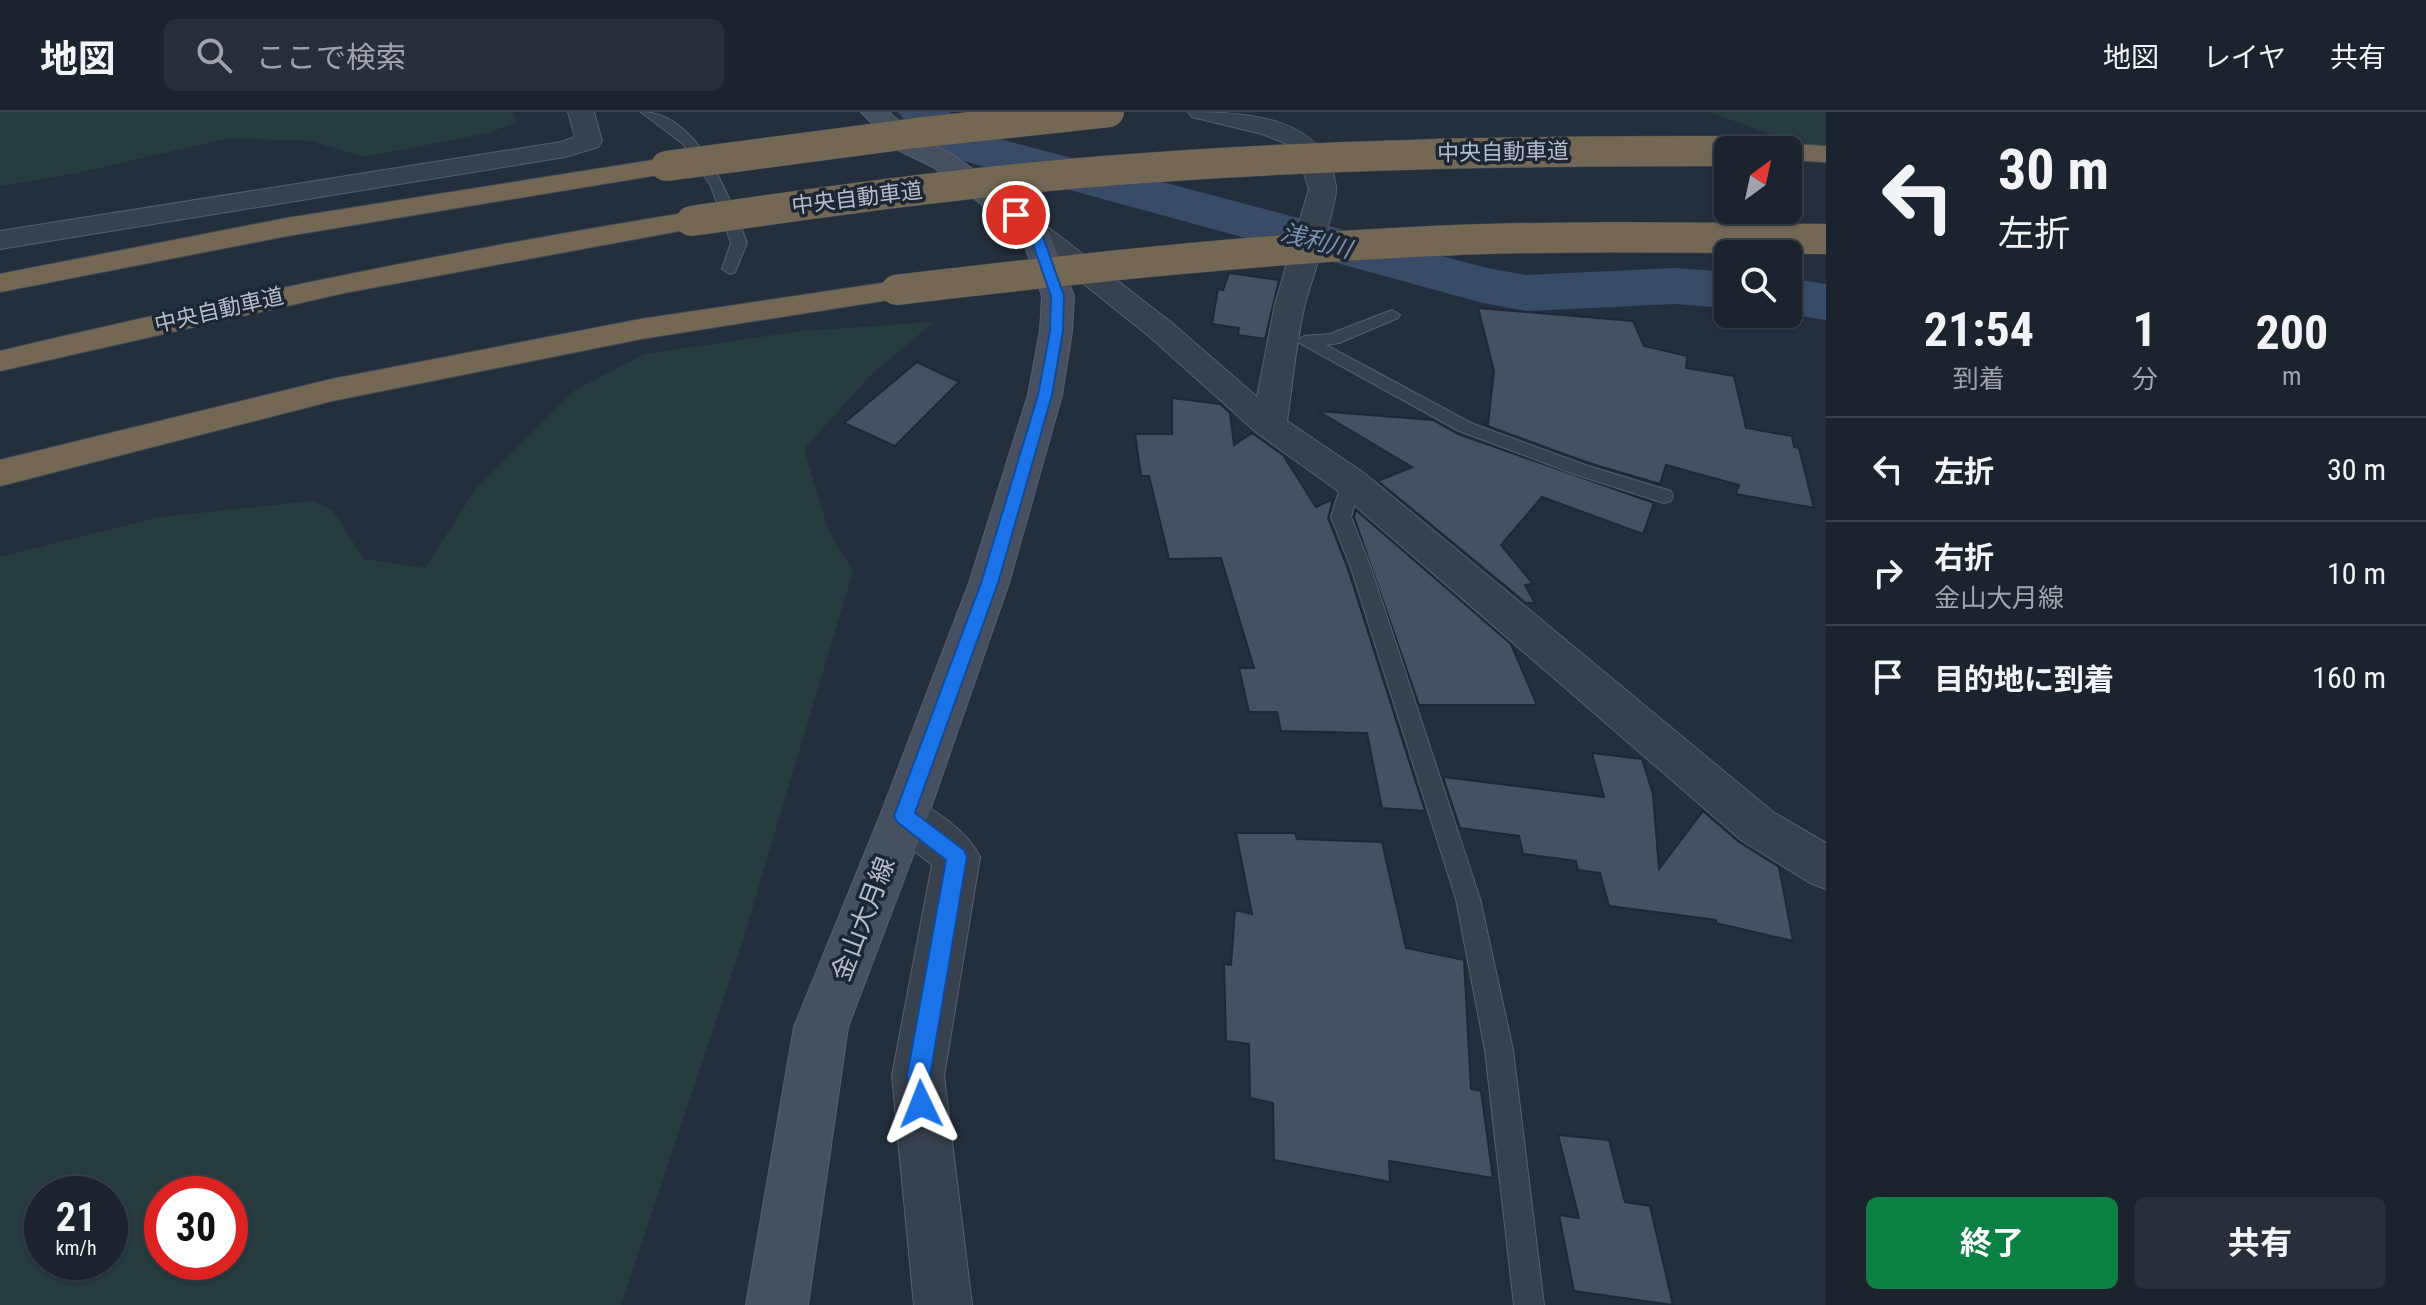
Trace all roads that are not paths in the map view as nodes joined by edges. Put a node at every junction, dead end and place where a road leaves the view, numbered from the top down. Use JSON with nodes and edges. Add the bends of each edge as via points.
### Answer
{"nodes":[{"id":1,"x":581,"y":112,"type":"edge"},
{"id":2,"x":648,"y":112,"type":"edge"},
{"id":3,"x":874,"y":112,"type":"edge"},
{"id":4,"x":1109,"y":112,"type":"edge"},
{"id":5,"x":1201,"y":112,"type":"edge"},
{"id":6,"x":1714,"y":151,"type":"edge"},
{"id":7,"x":1802,"y":153,"type":"edge"},
{"id":8,"x":1826,"y":154,"type":"edge"},
{"id":9,"x":1035,"y":231,"type":"junction"},
{"id":10,"x":1826,"y":239,"type":"edge"},
{"id":11,"x":0,"y":240,"type":"edge"},
{"id":12,"x":730,"y":269,"type":"dead end"},
{"id":13,"x":0,"y":283,"type":"edge"},
{"id":14,"x":1392,"y":315,"type":"dead end"},
{"id":15,"x":1295,"y":341,"type":"junction"},
{"id":16,"x":0,"y":361,"type":"edge"},
{"id":17,"x":1269,"y":425,"type":"junction"},
{"id":18,"x":0,"y":473,"type":"edge"},
{"id":19,"x":1351,"y":482,"type":"junction"},
{"id":20,"x":1664,"y":496,"type":"dead end"},
{"id":21,"x":904,"y":816,"type":"junction"},
{"id":22,"x":1826,"y":868,"type":"edge"},
{"id":23,"x":777,"y":1305,"type":"edge"},
{"id":24,"x":943,"y":1305,"type":"edge"},
{"id":25,"x":1529,"y":1305,"type":"edge"}],
"edges":[{"from":1,"to":11,"type":"street","via":[[589,141],[565,149]]},
{"from":2,"to":12,"type":"lane","via":[[688,141],[718,186],[739,243]]},
{"from":3,"to":9,"type":"main road","via":[[908,144],[943,161]]},
{"from":4,"to":13,"type":"highway","bridge":true,"via":[[666,166],[287,227]]},
{"from":5,"to":15,"type":"street","via":[[1270,128],[1310,151],[1323,189],[1290,304]]},
{"from":6,"to":16,"type":"highway","name":"中央自動車道","bridge":true,"via":[[1323,157],[933,188],[691,221],[391,273]]},
{"from":7,"to":8,"type":"highway"},
{"from":9,"to":17,"type":"street","via":[[1142,314]]},
{"from":9,"to":21,"type":"main road","name":"金山大月線","via":[[1058,296],[1045,395],[989,583]]},
{"from":10,"to":18,"type":"highway","bridge":true,"via":[[1599,237],[1381,244],[1145,260],[896,290],[641,329],[332,390]]},
{"from":14,"to":15,"type":"lane","via":[[1333,339]]},
{"from":15,"to":17,"type":"street"},
{"from":15,"to":20,"type":"lane","via":[[1465,427]]},
{"from":17,"to":19,"type":"street"},
{"from":19,"to":22,"type":"street","via":[[1757,826]]},
{"from":19,"to":25,"type":"lane","via":[[1341,517],[1468,899],[1499,1050]]},
{"from":21,"to":23,"type":"main road","name":"金山大月線","via":[[821,1027]]},
{"from":21,"to":24,"type":"street","via":[[957,857],[918,1076]]}]}
